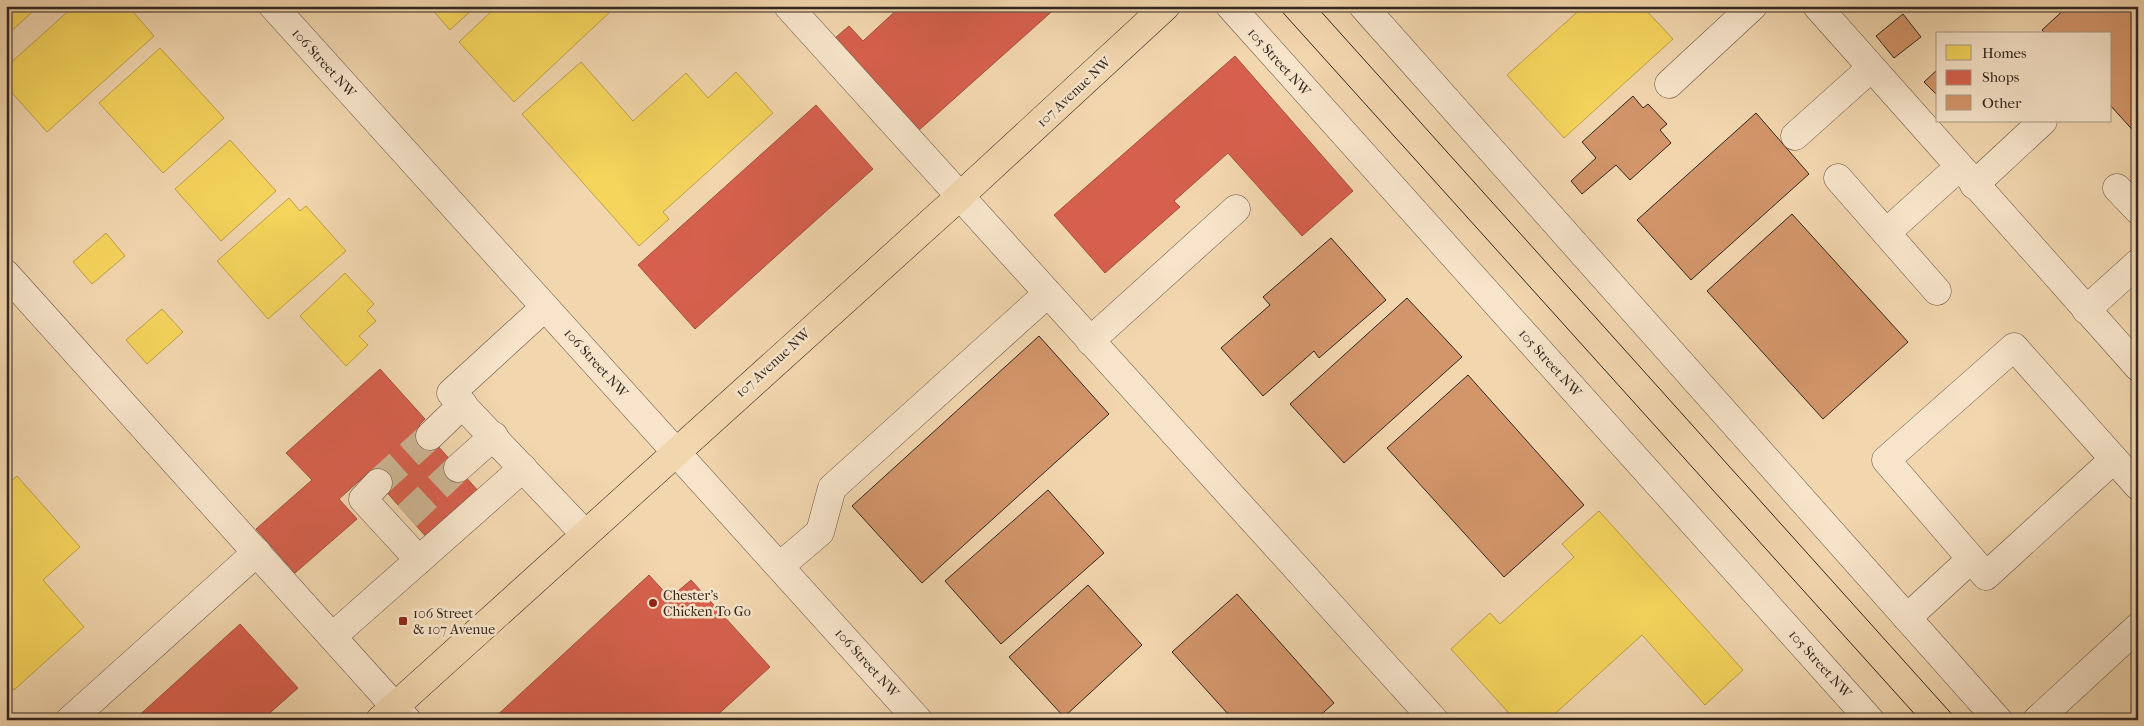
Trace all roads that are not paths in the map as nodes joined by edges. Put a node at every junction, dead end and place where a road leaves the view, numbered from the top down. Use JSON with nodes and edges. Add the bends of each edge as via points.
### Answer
{"nodes":[{"id":1,"x":273,"y":6,"type":"edge"},
{"id":2,"x":788,"y":6,"type":"edge"},
{"id":3,"x":1166,"y":6,"type":"edge"},
{"id":4,"x":1230,"y":6,"type":"edge"},
{"id":5,"x":1363,"y":6,"type":"edge"},
{"id":6,"x":1384,"y":6,"type":"edge"},
{"id":7,"x":1753,"y":6,"type":"edge"},
{"id":8,"x":1817,"y":6,"type":"edge"},
{"id":9,"x":1390,"y":36,"type":"junction"},
{"id":10,"x":1871,"y":68,"type":"junction"},
{"id":11,"x":1669,"y":84,"type":"dead end"},
{"id":12,"x":2042,"y":122,"type":"edge"},
{"id":13,"x":1795,"y":136,"type":"dead end"},
{"id":14,"x":1967,"y":176,"type":"junction"},
{"id":15,"x":1838,"y":178,"type":"dead end"},
{"id":16,"x":2117,"y":188,"type":"dead end"},
{"id":17,"x":959,"y":197,"type":"junction"},
{"id":18,"x":1236,"y":209,"type":"dead end"},
{"id":19,"x":2138,"y":210,"type":"edge"},
{"id":20,"x":1886,"y":233,"type":"junction"},
{"id":21,"x":2138,"y":263,"type":"edge"},
{"id":22,"x":6,"y":274,"type":"edge"},
{"id":23,"x":1937,"y":291,"type":"dead end"},
{"id":24,"x":1047,"y":294,"type":"junction"},
{"id":25,"x":545,"y":307,"type":"junction"},
{"id":26,"x":2086,"y":310,"type":"junction"},
{"id":27,"x":1090,"y":340,"type":"junction"},
{"id":28,"x":2138,"y":367,"type":"edge"},
{"id":29,"x":463,"y":404,"type":"junction"},
{"id":30,"x":430,"y":436,"type":"tunnel mouth"},
{"id":31,"x":494,"y":436,"type":"junction"},
{"id":32,"x":676,"y":451,"type":"junction"},
{"id":33,"x":2114,"y":459,"type":"junction"},
{"id":34,"x":458,"y":468,"type":"tunnel mouth"},
{"id":35,"x":523,"y":468,"type":"junction"},
{"id":36,"x":378,"y":483,"type":"tunnel mouth"},
{"id":37,"x":2138,"y":486,"type":"edge"},
{"id":38,"x":585,"y":534,"type":"junction"},
{"id":39,"x":257,"y":552,"type":"junction"},
{"id":40,"x":419,"y":560,"type":"junction"},
{"id":41,"x":1971,"y":560,"type":"junction"},
{"id":42,"x":780,"y":566,"type":"junction"},
{"id":43,"x":1908,"y":618,"type":"junction"},
{"id":44,"x":2138,"y":627,"type":"edge"},
{"id":45,"x":333,"y":636,"type":"junction"},
{"id":46,"x":394,"y":715,"type":"edge"},
{"id":47,"x":70,"y":720,"type":"edge"},
{"id":48,"x":918,"y":720,"type":"edge"},
{"id":49,"x":1434,"y":720,"type":"edge"},
{"id":50,"x":1870,"y":720,"type":"edge"},
{"id":51,"x":1998,"y":720,"type":"edge"},
{"id":52,"x":2037,"y":720,"type":"edge"}],
"edges":[{"from":1,"to":25,"type":"street","name":"106 Street NW"},
{"from":2,"to":17,"type":"street"},
{"from":3,"to":17,"type":"main road","name":"107 Avenue NW"},
{"from":4,"to":50,"type":"street","name":"105 Street NW"},
{"from":5,"to":9,"type":"street"},
{"from":6,"to":9,"type":"street"},
{"from":7,"to":11,"type":"street"},
{"from":8,"to":10,"type":"street"},
{"from":9,"to":43,"type":"street"},
{"from":10,"to":13,"type":"street"},
{"from":10,"to":14,"type":"street"},
{"from":12,"to":14,"type":"street"},
{"from":14,"to":20,"type":"street"},
{"from":14,"to":26,"type":"street"},
{"from":15,"to":20,"type":"street"},
{"from":16,"to":19,"type":"street"},
{"from":17,"to":24,"type":"street"},
{"from":17,"to":32,"type":"main road","name":"107 Avenue NW"},
{"from":18,"to":27,"type":"street"},
{"from":20,"to":23,"type":"street"},
{"from":21,"to":26,"type":"street"},
{"from":22,"to":39,"type":"street"},
{"from":24,"to":27,"type":"street"},
{"from":24,"to":42,"type":"street","via":[[832,488],[820,532]]},
{"from":25,"to":29,"type":"street","via":[[450,393]]},
{"from":25,"to":32,"type":"street","name":"106 Street NW"},
{"from":26,"to":28,"type":"street"},
{"from":27,"to":49,"type":"street"},
{"from":29,"to":30,"type":"street"},
{"from":29,"to":31,"type":"street"},
{"from":31,"to":34,"type":"street"},
{"from":31,"to":35,"type":"street"},
{"from":32,"to":38,"type":"main road","name":"107 Avenue NW"},
{"from":32,"to":42,"type":"street","name":"106 Street NW"},
{"from":33,"to":37,"type":"street"},
{"from":33,"to":41,"type":"street","via":[[1986,576]]},
{"from":33,"to":41,"type":"street","via":[[2014,347],[1886,460]]},
{"from":35,"to":38,"type":"street"},
{"from":35,"to":40,"type":"street"},
{"from":36,"to":40,"type":"street","via":[[363,499],[400,523]]},
{"from":38,"to":46,"type":"main road","name":"107 Avenue NW"},
{"from":39,"to":45,"type":"street"},
{"from":39,"to":47,"type":"street"},
{"from":40,"to":45,"type":"street"},
{"from":41,"to":43,"type":"street"},
{"from":42,"to":48,"type":"street","name":"106 Street NW"},
{"from":43,"to":51,"type":"street"},
{"from":44,"to":52,"type":"street"},
{"from":45,"to":46,"type":"street"}]}
